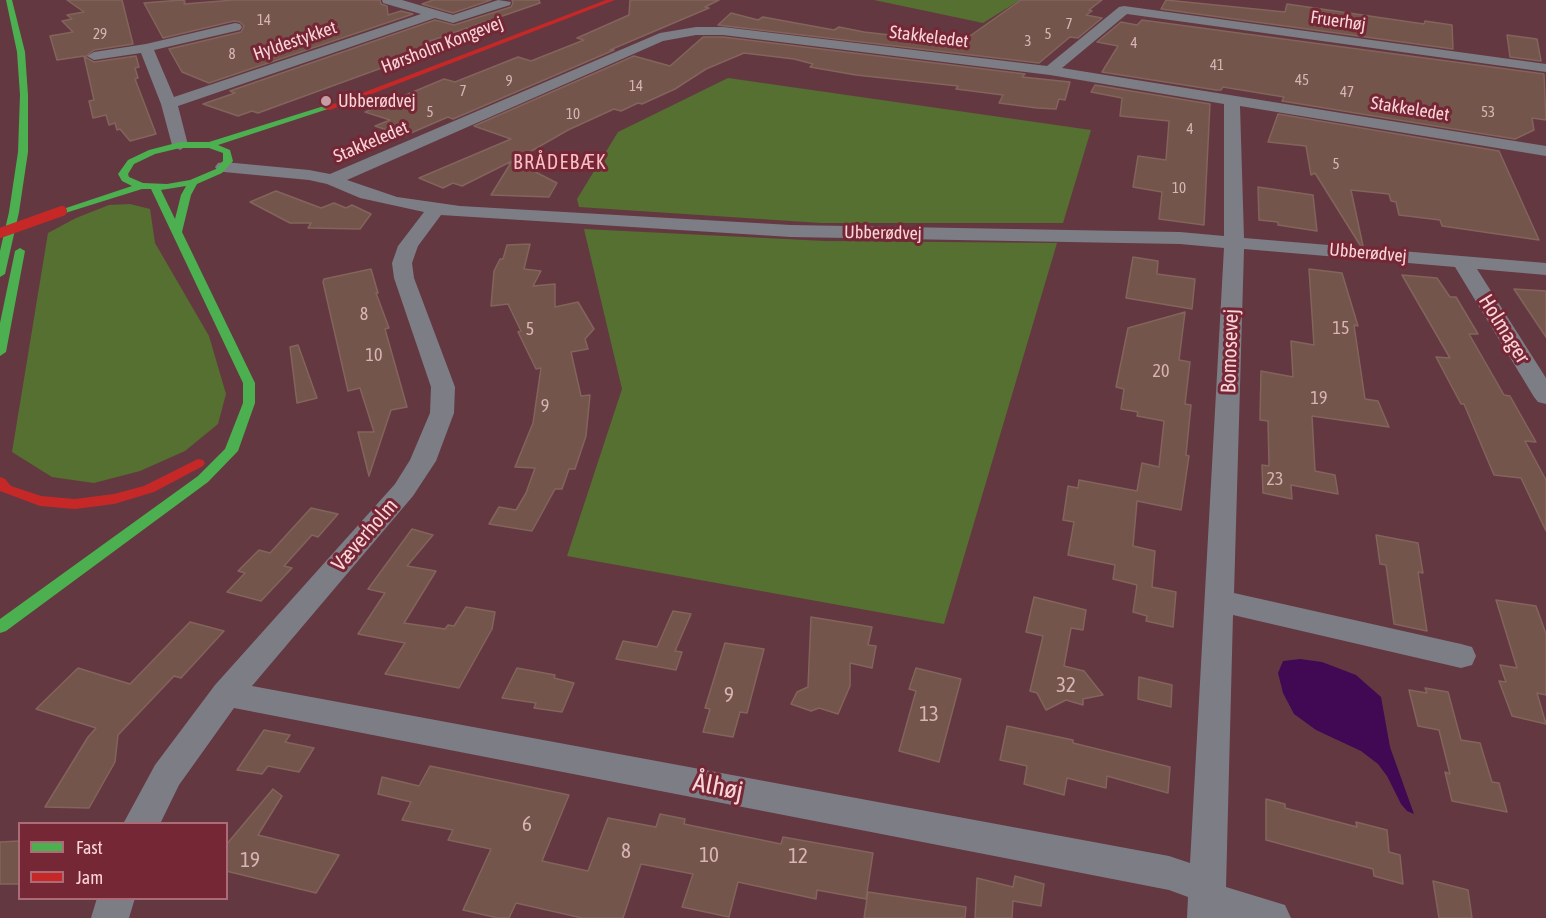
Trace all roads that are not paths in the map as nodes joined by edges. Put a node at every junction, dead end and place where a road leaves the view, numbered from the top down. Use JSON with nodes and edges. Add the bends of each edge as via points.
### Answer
{"nodes":[{"id":1,"x":9,"y":0,"type":"edge"},
{"id":2,"x":388,"y":0,"type":"edge"},
{"id":3,"x":612,"y":0,"type":"edge"},
{"id":4,"x":505,"y":2,"type":"dead end"},
{"id":5,"x":1130,"y":5,"type":"edge"},
{"id":6,"x":434,"y":14,"type":"junction"},
{"id":7,"x":236,"y":27,"type":"dead end"},
{"id":8,"x":146,"y":48,"type":"junction"},
{"id":9,"x":94,"y":56,"type":"dead end"},
{"id":10,"x":1546,"y":68,"type":"edge"},
{"id":11,"x":1050,"y":71,"type":"junction"},
{"id":12,"x":1232,"y":100,"type":"junction"},
{"id":13,"x":169,"y":104,"type":"junction"},
{"id":14,"x":319,"y":111,"type":"junction"},
{"id":15,"x":180,"y":145,"type":"junction"},
{"id":16,"x":210,"y":145,"type":"junction"},
{"id":17,"x":1546,"y":151,"type":"edge"},
{"id":18,"x":23,"y":152,"type":"junction"},
{"id":19,"x":225,"y":159,"type":"junction"},
{"id":20,"x":125,"y":179,"type":"junction"},
{"id":21,"x":332,"y":180,"type":"junction"},
{"id":22,"x":193,"y":182,"type":"junction"},
{"id":23,"x":141,"y":186,"type":"junction"},
{"id":24,"x":155,"y":187,"type":"junction"},
{"id":25,"x":62,"y":210,"type":"junction"},
{"id":26,"x":435,"y":210,"type":"junction"},
{"id":27,"x":177,"y":231,"type":"junction"},
{"id":28,"x":0,"y":233,"type":"edge"},
{"id":29,"x":1234,"y":242,"type":"junction"},
{"id":30,"x":1462,"y":262,"type":"junction"},
{"id":31,"x":1546,"y":269,"type":"edge"},
{"id":32,"x":0,"y":274,"type":"edge"},
{"id":33,"x":0,"y":352,"type":"edge"},
{"id":34,"x":1546,"y":397,"type":"edge"},
{"id":35,"x":243,"y":421,"type":"junction"},
{"id":36,"x":0,"y":482,"type":"edge"},
{"id":37,"x":1221,"y":602,"type":"junction"},
{"id":38,"x":0,"y":627,"type":"edge"},
{"id":39,"x":1461,"y":656,"type":"dead end"},
{"id":40,"x":226,"y":694,"type":"junction"},
{"id":41,"x":142,"y":822,"type":"edge"},
{"id":42,"x":115,"y":900,"type":"edge"},
{"id":43,"x":1207,"y":901,"type":"edge"},
{"id":44,"x":110,"y":918,"type":"edge"},
{"id":45,"x":1272,"y":918,"type":"edge"}],
"edges":[{"from":1,"to":18,"type":"main road","via":[[21,52]]},
{"from":2,"to":6,"type":"street"},
{"from":3,"to":14,"type":"main road","name":"Hørsholm Kongevej"},
{"from":4,"to":6,"type":"street","via":[[453,19]]},
{"from":5,"to":10,"type":"street","name":"Fruerhøj"},
{"from":5,"to":11,"type":"street","name":"Fruerhøj"},
{"from":6,"to":13,"type":"street","name":"Hyldestykket"},
{"from":7,"to":8,"type":"street","name":"Hyldestykket"},
{"from":8,"to":9,"type":"street","name":"Hyldestykket"},
{"from":8,"to":13,"type":"street"},
{"from":11,"to":12,"type":"street","name":"Stakkeledet"},
{"from":11,"to":21,"type":"street","name":"Stakkeledet","via":[[723,31],[676,33]]},
{"from":12,"to":17,"type":"street","name":"Stakkeledet"},
{"from":12,"to":29,"type":"street","name":"Bomosevej"},
{"from":13,"to":15,"type":"street"},
{"from":14,"to":16,"type":"main road","name":"Hørsholm Kongevej"},
{"from":14,"to":19,"type":"main road","name":"Hørsholm Kongevej"},
{"from":15,"to":16,"type":"main road"},
{"from":15,"to":20,"type":"main road","via":[[131,162],[123,174]]},
{"from":16,"to":19,"type":"main road"},
{"from":18,"to":32,"type":"main road"},
{"from":18,"to":33,"type":"main road","via":[[30,199]]},
{"from":19,"to":21,"type":"street","name":"Ubberødvej"},
{"from":19,"to":22,"type":"main road","name":"Hørsholm Kongevej","via":[[212,175]]},
{"from":20,"to":23,"type":"main road"},
{"from":20,"to":25,"type":"main road"},
{"from":21,"to":26,"type":"street","name":"Ubberødvej","via":[[366,194]]},
{"from":22,"to":24,"type":"main road","name":"Hørsholm Kongevej"},
{"from":22,"to":27,"type":"main road"},
{"from":23,"to":24,"type":"main road","name":"Hørsholm Kongevej"},
{"from":23,"to":25,"type":"main road"},
{"from":24,"to":27,"type":"main road"},
{"from":25,"to":28,"type":"main road","bridge":true},
{"from":26,"to":29,"type":"street","name":"Ubberødvej","via":[[791,231],[1128,236]]},
{"from":26,"to":40,"type":"street","name":"Væverholm","via":[[408,246],[402,263],[443,387],[442,412],[423,461],[404,490]]},
{"from":27,"to":35,"type":"main road","via":[[249,383],[249,403]]},
{"from":29,"to":30,"type":"street","name":"Ubberødvej"},
{"from":29,"to":37,"type":"street","name":"Bomosevej"},
{"from":30,"to":31,"type":"street","name":"Ubberødvej"},
{"from":30,"to":34,"type":"street","name":"Holmager"},
{"from":35,"to":36,"type":"main road","via":[[220,445],[179,475],[114,499],[75,504],[40,501],[6,489]]},
{"from":35,"to":38,"type":"main road","via":[[231,451],[203,479]]},
{"from":37,"to":39,"type":"street"},
{"from":37,"to":43,"type":"street","name":"Bomosevej"},
{"from":40,"to":41,"type":"street","name":"Væverholm","via":[[167,775]]},
{"from":40,"to":43,"type":"street","name":"Ålhøj","via":[[1169,873]]},
{"from":42,"to":44,"type":"street"},
{"from":43,"to":45,"type":"street"}]}
